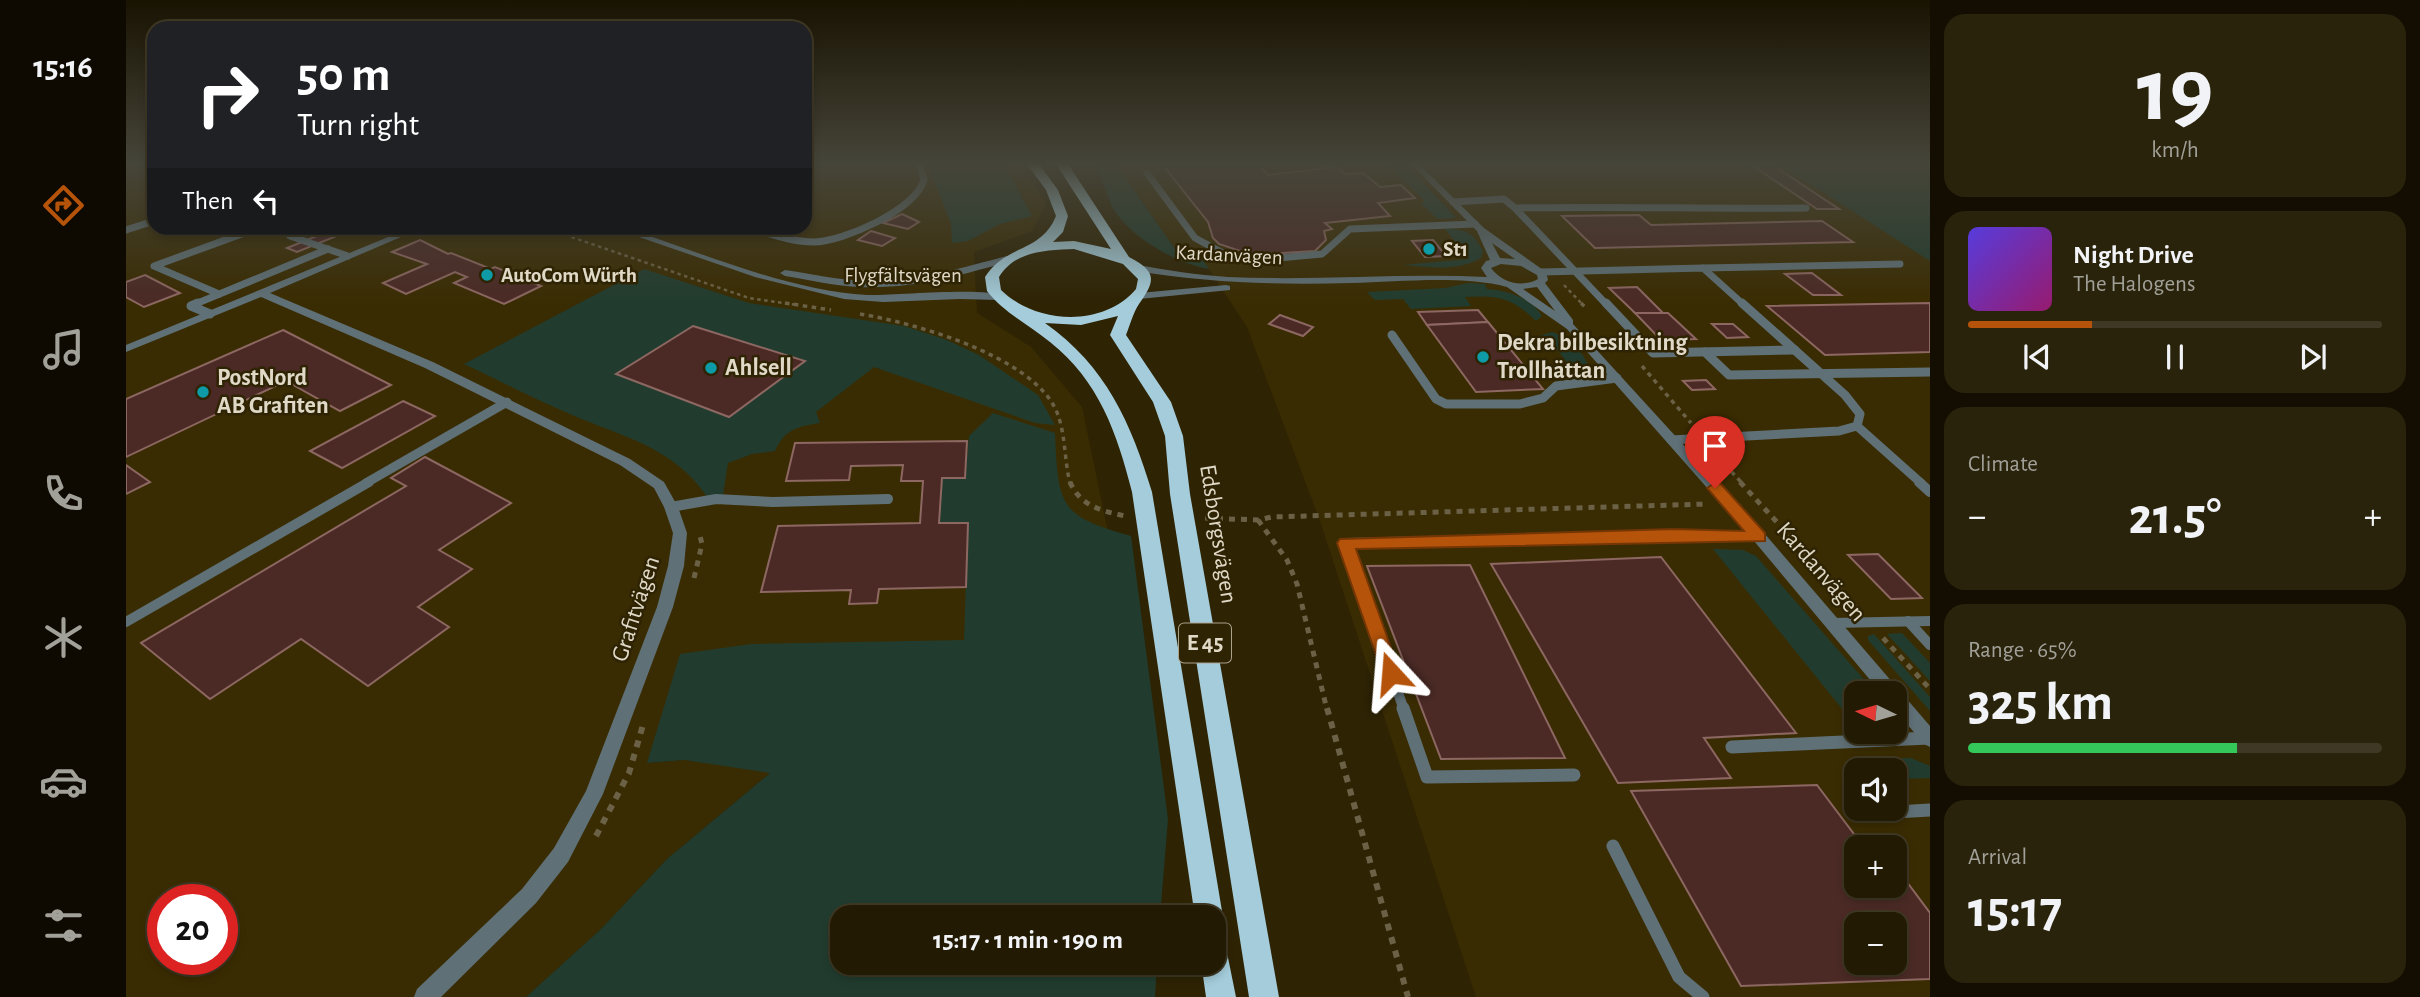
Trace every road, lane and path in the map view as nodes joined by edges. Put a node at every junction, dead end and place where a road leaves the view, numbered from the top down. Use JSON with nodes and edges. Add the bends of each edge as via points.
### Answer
{"nodes":[{"id":1,"x":892,"y":211,"type":"edge"},
{"id":2,"x":1060,"y":211,"type":"edge"},
{"id":3,"x":1093,"y":211,"type":"edge"},
{"id":4,"x":1175,"y":211,"type":"edge"},
{"id":5,"x":1462,"y":211,"type":"edge"},
{"id":6,"x":1517,"y":211,"type":"edge"},
{"id":7,"x":147,"y":223,"type":"edge"},
{"id":8,"x":1478,"y":227,"type":"junction"},
{"id":9,"x":126,"y":230,"type":"edge"},
{"id":10,"x":239,"y":235,"type":"edge"},
{"id":11,"x":289,"y":235,"type":"edge"},
{"id":12,"x":399,"y":235,"type":"edge"},
{"id":13,"x":565,"y":235,"type":"edge"},
{"id":14,"x":639,"y":235,"type":"edge"},
{"id":15,"x":779,"y":235,"type":"edge"},
{"id":16,"x":1038,"y":248,"type":"junction"},
{"id":17,"x":328,"y":249,"type":"junction"},
{"id":18,"x":348,"y":256,"type":"junction"},
{"id":19,"x":1123,"y":258,"type":"junction"},
{"id":20,"x":1007,"y":259,"type":"junction"},
{"id":21,"x":727,"y":264,"type":"junction"},
{"id":22,"x":1492,"y":264,"type":"junction"},
{"id":23,"x":1900,"y":264,"type":"dead end"},
{"id":24,"x":1529,"y":265,"type":"junction"},
{"id":25,"x":1137,"y":268,"type":"junction"},
{"id":26,"x":1703,"y":268,"type":"junction"},
{"id":27,"x":1574,"y":271,"type":"junction"},
{"id":28,"x":1425,"y":277,"type":"junction"},
{"id":29,"x":1540,"y":278,"type":"junction"},
{"id":30,"x":1318,"y":282,"type":"junction"},
{"id":31,"x":1505,"y":283,"type":"junction"},
{"id":32,"x":261,"y":293,"type":"junction"},
{"id":33,"x":219,"y":294,"type":"junction"},
{"id":34,"x":1135,"y":300,"type":"junction"},
{"id":35,"x":1007,"y":303,"type":"junction"},
{"id":36,"x":839,"y":311,"type":"dead end"},
{"id":37,"x":852,"y":313,"type":"dead end"},
{"id":38,"x":210,"y":314,"type":"junction"},
{"id":39,"x":1571,"y":327,"type":"junction"},
{"id":40,"x":1392,"y":335,"type":"dead end"},
{"id":41,"x":126,"y":349,"type":"edge"},
{"id":42,"x":1796,"y":350,"type":"junction"},
{"id":43,"x":1706,"y":352,"type":"junction"},
{"id":44,"x":1930,"y":372,"type":"edge"},
{"id":45,"x":1821,"y":374,"type":"junction"},
{"id":46,"x":1617,"y":378,"type":"junction"},
{"id":47,"x":507,"y":402,"type":"junction"},
{"id":48,"x":1857,"y":426,"type":"junction"},
{"id":49,"x":1671,"y":440,"type":"junction"},
{"id":50,"x":1930,"y":492,"type":"edge"},
{"id":51,"x":888,"y":499,"type":"dead end"},
{"id":52,"x":1760,"y":502,"type":"dead end"},
{"id":53,"x":690,"y":503,"type":"junction"},
{"id":54,"x":1730,"y":504,"type":"junction"},
{"id":55,"x":671,"y":507,"type":"junction"},
{"id":56,"x":1129,"y":517,"type":"dead end"},
{"id":57,"x":1205,"y":518,"type":"dead end"},
{"id":58,"x":1258,"y":520,"type":"junction"},
{"id":59,"x":1759,"y":537,"type":"junction"},
{"id":60,"x":692,"y":585,"type":"dead end"},
{"id":61,"x":1908,"y":621,"type":"junction"},
{"id":62,"x":1930,"y":621,"type":"edge"},
{"id":63,"x":126,"y":622,"type":"edge"},
{"id":64,"x":1833,"y":623,"type":"junction"},
{"id":65,"x":1930,"y":645,"type":"edge"},
{"id":66,"x":1881,"y":681,"type":"edge"},
{"id":67,"x":647,"y":712,"type":"dead end"},
{"id":68,"x":1908,"y":713,"type":"edge"},
{"id":69,"x":1930,"y":738,"type":"edge"},
{"id":70,"x":1732,"y":747,"type":"dead end"},
{"id":71,"x":1574,"y":775,"type":"dead end"},
{"id":72,"x":1930,"y":810,"type":"edge"},
{"id":73,"x":1907,"y":811,"type":"edge"},
{"id":74,"x":594,"y":840,"type":"dead end"},
{"id":75,"x":1613,"y":846,"type":"dead end"},
{"id":76,"x":1207,"y":905,"type":"edge"},
{"id":77,"x":1218,"y":975,"type":"edge"},
{"id":78,"x":425,"y":997,"type":"edge"},
{"id":79,"x":1221,"y":997,"type":"edge"},
{"id":80,"x":1264,"y":997,"type":"edge"},
{"id":81,"x":1408,"y":997,"type":"edge"},
{"id":82,"x":1703,"y":997,"type":"edge"}],
"edges":[{"from":1,"to":15,"type":"lane","via":[[857,232],[823,241]]},
{"from":2,"to":16,"type":"highway","via":[[1056,232]]},
{"from":3,"to":19,"type":"highway"},
{"from":4,"to":8,"type":"lane","via":[[1195,238],[1225,254],[1256,260],[1322,254],[1350,229]]},
{"from":5,"to":8,"type":"street"},
{"from":6,"to":27,"type":"lane"},
{"from":7,"to":9,"type":"lane"},
{"from":8,"to":22,"type":"street"},
{"from":8,"to":24,"type":"street"},
{"from":10,"to":33,"type":"lane","via":[[154,266]]},
{"from":11,"to":17,"type":"lane"},
{"from":12,"to":18,"type":"street"},
{"from":13,"to":36,"type":"path","via":[[749,298]]},
{"from":14,"to":21,"type":"street","name":"Flygfältsvägen"},
{"from":16,"to":19,"type":"highway","via":[[1083,246]]},
{"from":16,"to":20,"type":"highway"},
{"from":17,"to":18,"type":"lane"},
{"from":17,"to":33,"type":"lane"},
{"from":18,"to":32,"type":"street"},
{"from":19,"to":25,"type":"highway"},
{"from":20,"to":21,"type":"street","name":"Flygfältsvägen","via":[[930,279],[870,284]]},
{"from":20,"to":35,"type":"highway","via":[[992,277],[994,291]]},
{"from":21,"to":35,"type":"street","name":"Flygfältsvägen","via":[[846,296],[972,294]]},
{"from":22,"to":24,"type":"street","name":"Kardanvägen"},
{"from":22,"to":28,"type":"street","name":"Kardanvägen"},
{"from":22,"to":31,"type":"street","via":[[1488,274]]},
{"from":23,"to":26,"type":"lane"},
{"from":24,"to":29,"type":"street"},
{"from":25,"to":30,"type":"street","name":"Kardanvägen","via":[[1216,280]]},
{"from":25,"to":34,"type":"highway","number":"E 45","via":[[1143,282]]},
{"from":26,"to":27,"type":"lane"},
{"from":26,"to":42,"type":"lane"},
{"from":27,"to":29,"type":"lane"},
{"from":27,"to":43,"type":"lane","via":[[1653,353]]},
{"from":28,"to":30,"type":"street","name":"Kardanvägen"},
{"from":28,"to":31,"type":"street","name":"Kardanvägen"},
{"from":29,"to":31,"type":"street"},
{"from":29,"to":39,"type":"street","name":"Kardanvägen"},
{"from":30,"to":34,"type":"street","name":"Kardanvägen"},
{"from":31,"to":39,"type":"street","name":"Kardanvägen"},
{"from":32,"to":38,"type":"street"},
{"from":32,"to":47,"type":"street","name":"Grafitvägen"},
{"from":33,"to":38,"type":"lane","via":[[191,306]]},
{"from":34,"to":35,"type":"highway","via":[[1113,313],[1076,320],[1050,318]]},
{"from":34,"to":80,"type":"highway","name":"Edsborgsvägen","number":"E 45","via":[[1118,335],[1162,402],[1174,436]]},
{"from":35,"to":76,"type":"highway","number":"E 45","via":[[1059,337],[1091,371],[1115,405],[1129,444],[1142,492]]},
{"from":37,"to":56,"type":"path","via":[[949,335],[993,356],[1044,390],[1062,419],[1066,475],[1073,493],[1087,506]]},
{"from":38,"to":41,"type":"street"},
{"from":39,"to":46,"type":"street","name":"Kardanvägen"},
{"from":40,"to":46,"type":"lane","via":[[1436,399],[1446,404],[1520,404],[1543,398],[1556,386]]},
{"from":42,"to":43,"type":"lane"},
{"from":42,"to":45,"type":"lane"},
{"from":43,"to":45,"type":"lane","via":[[1729,375]]},
{"from":44,"to":45,"type":"lane"},
{"from":45,"to":48,"type":"lane","via":[[1860,414]]},
{"from":46,"to":49,"type":"street","name":"Kardanvägen"},
{"from":47,"to":55,"type":"street","name":"Grafitvägen","via":[[625,462],[659,485]]},
{"from":47,"to":63,"type":"lane"},
{"from":48,"to":49,"type":"lane","via":[[1839,432]]},
{"from":48,"to":50,"type":"lane"},
{"from":49,"to":54,"type":"street","name":"Kardanvägen"},
{"from":51,"to":53,"type":"lane"},
{"from":52,"to":54,"type":"path"},
{"from":53,"to":55,"type":"lane"},
{"from":53,"to":60,"type":"path","via":[[702,544]]},
{"from":54,"to":58,"type":"path"},
{"from":54,"to":59,"type":"street","name":"Kardanvägen"},
{"from":55,"to":78,"type":"street","name":"Grafitvägen","via":[[680,533],[677,566],[594,794],[561,855],[529,896]]},
{"from":57,"to":58,"type":"path"},
{"from":58,"to":81,"type":"path","via":[[1287,560],[1297,584],[1334,738]]},
{"from":59,"to":64,"type":"street","name":"Kardanvägen"},
{"from":59,"to":71,"type":"lane","via":[[1346,543],[1427,776]]},
{"from":61,"to":62,"type":"lane"},
{"from":61,"to":64,"type":"lane"},
{"from":61,"to":65,"type":"lane"},
{"from":64,"to":66,"type":"street","name":"Kardanvägen"},
{"from":67,"to":74,"type":"path","via":[[629,773]]},
{"from":68,"to":69,"type":"street"},
{"from":69,"to":70,"type":"lane"},
{"from":72,"to":73,"type":"lane"},
{"from":75,"to":82,"type":"lane","via":[[1679,977]]},
{"from":77,"to":79,"type":"highway"}]}
